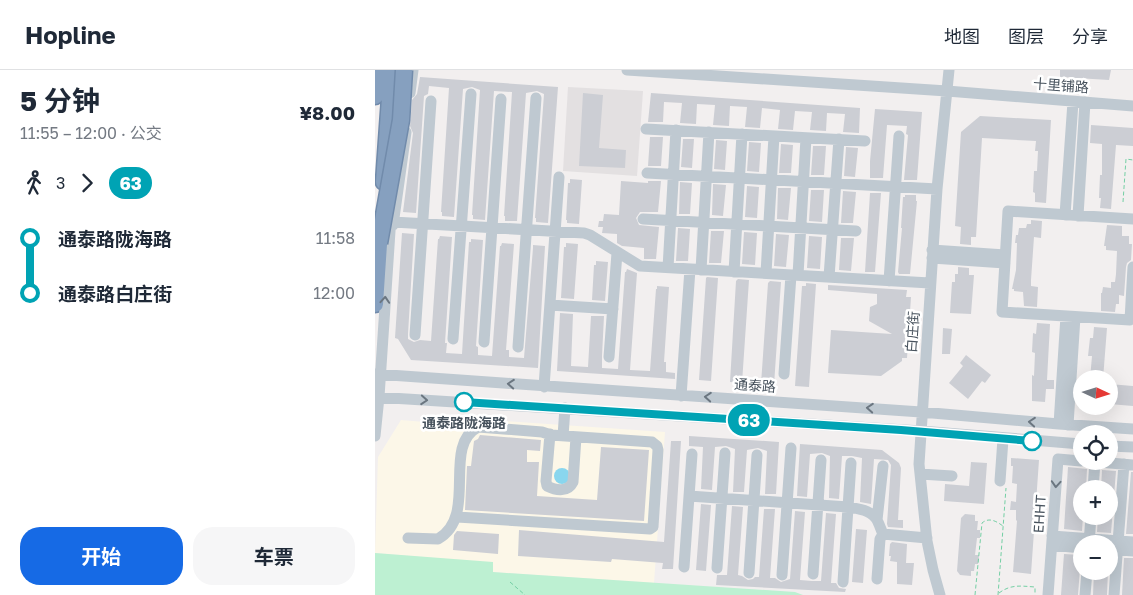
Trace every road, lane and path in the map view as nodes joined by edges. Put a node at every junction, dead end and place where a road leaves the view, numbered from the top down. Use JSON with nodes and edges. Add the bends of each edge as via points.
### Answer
{"nodes":[{"id":1,"x":377,"y":70,"type":"edge"},
{"id":2,"x":392,"y":70,"type":"edge"},
{"id":3,"x":403,"y":70,"type":"edge"},
{"id":4,"x":413,"y":70,"type":"edge"},
{"id":5,"x":627,"y":70,"type":"edge"},
{"id":6,"x":949,"y":70,"type":"edge"},
{"id":7,"x":741,"y":74,"type":"edge"},
{"id":8,"x":947,"y":91,"type":"junction"},
{"id":9,"x":471,"y":94,"type":"dead end"},
{"id":10,"x":375,"y":96,"type":"edge"},
{"id":11,"x":536,"y":98,"type":"dead end"},
{"id":12,"x":501,"y":99,"type":"dead end"},
{"id":13,"x":431,"y":101,"type":"dead end"},
{"id":14,"x":1073,"y":102,"type":"junction"},
{"id":15,"x":1085,"y":102,"type":"junction"},
{"id":16,"x":1133,"y":106,"type":"edge"},
{"id":17,"x":646,"y":129,"type":"dead end"},
{"id":18,"x":676,"y":130,"type":"junction"},
{"id":19,"x":709,"y":132,"type":"junction"},
{"id":20,"x":742,"y":134,"type":"junction"},
{"id":21,"x":773,"y":136,"type":"junction"},
{"id":22,"x":899,"y":136,"type":"dead end"},
{"id":23,"x":807,"y":138,"type":"junction"},
{"id":24,"x":839,"y":139,"type":"junction"},
{"id":25,"x":865,"y":141,"type":"dead end"},
{"id":26,"x":1133,"y":160,"type":"edge"},
{"id":27,"x":647,"y":173,"type":"dead end"},
{"id":28,"x":673,"y":175,"type":"junction"},
{"id":29,"x":706,"y":176,"type":"junction"},
{"id":30,"x":559,"y":177,"type":"dead end"},
{"id":31,"x":740,"y":178,"type":"junction"},
{"id":32,"x":771,"y":180,"type":"junction"},
{"id":33,"x":804,"y":182,"type":"junction"},
{"id":34,"x":836,"y":184,"type":"junction"},
{"id":35,"x":896,"y":187,"type":"junction"},
{"id":36,"x":937,"y":189,"type":"junction"},
{"id":37,"x":1123,"y":202,"type":"dead end"},
{"id":38,"x":1065,"y":215,"type":"junction"},
{"id":39,"x":1078,"y":216,"type":"junction"},
{"id":40,"x":643,"y":219,"type":"dead end"},
{"id":41,"x":671,"y":220,"type":"junction"},
{"id":42,"x":1133,"y":220,"type":"edge"},
{"id":43,"x":393,"y":222,"type":"junction"},
{"id":44,"x":704,"y":222,"type":"junction"},
{"id":45,"x":423,"y":223,"type":"junction"},
{"id":46,"x":737,"y":224,"type":"junction"},
{"id":47,"x":461,"y":225,"type":"junction"},
{"id":48,"x":768,"y":226,"type":"junction"},
{"id":49,"x":492,"y":228,"type":"junction"},
{"id":50,"x":801,"y":228,"type":"junction"},
{"id":51,"x":527,"y":230,"type":"junction"},
{"id":52,"x":833,"y":230,"type":"junction"},
{"id":53,"x":856,"y":231,"type":"dead end"},
{"id":54,"x":555,"y":232,"type":"junction"},
{"id":55,"x":379,"y":243,"type":"junction"},
{"id":56,"x":617,"y":253,"type":"junction"},
{"id":57,"x":932,"y":254,"type":"junction"},
{"id":58,"x":388,"y":258,"type":"junction"},
{"id":59,"x":1005,"y":259,"type":"junction"},
{"id":60,"x":1133,"y":267,"type":"edge"},
{"id":61,"x":668,"y":268,"type":"junction"},
{"id":62,"x":695,"y":269,"type":"junction"},
{"id":63,"x":734,"y":272,"type":"junction"},
{"id":64,"x":765,"y":273,"type":"junction"},
{"id":65,"x":795,"y":275,"type":"junction"},
{"id":66,"x":1133,"y":276,"type":"edge"},
{"id":67,"x":829,"y":277,"type":"junction"},
{"id":68,"x":889,"y":280,"type":"junction"},
{"id":69,"x":930,"y":283,"type":"junction"},
{"id":70,"x":375,"y":304,"type":"edge"},
{"id":71,"x":550,"y":305,"type":"junction"},
{"id":72,"x":613,"y":309,"type":"junction"},
{"id":73,"x":1070,"y":316,"type":"junction"},
{"id":74,"x":415,"y":335,"type":"dead end"},
{"id":75,"x":453,"y":339,"type":"dead end"},
{"id":76,"x":484,"y":342,"type":"dead end"},
{"id":77,"x":518,"y":347,"type":"dead end"},
{"id":78,"x":609,"y":356,"type":"dead end"},
{"id":79,"x":378,"y":374,"type":"edge"},
{"id":80,"x":784,"y":374,"type":"dead end"},
{"id":81,"x":544,"y":387,"type":"junction"},
{"id":82,"x":681,"y":396,"type":"junction"},
{"id":83,"x":377,"y":397,"type":"edge"},
{"id":84,"x":565,"y":408,"type":"junction"},
{"id":85,"x":921,"y":412,"type":"junction"},
{"id":86,"x":1063,"y":425,"type":"junction"},
{"id":87,"x":1133,"y":429,"type":"edge"},
{"id":88,"x":921,"y":431,"type":"junction"},
{"id":89,"x":550,"y":434,"type":"junction"},
{"id":90,"x":375,"y":436,"type":"edge"},
{"id":91,"x":563,"y":436,"type":"junction"},
{"id":92,"x":576,"y":436,"type":"junction"},
{"id":93,"x":1003,"y":439,"type":"junction"},
{"id":94,"x":1073,"y":443,"type":"edge"},
{"id":95,"x":1118,"y":446,"type":"edge"},
{"id":96,"x":1133,"y":447,"type":"edge"},
{"id":97,"x":791,"y":448,"type":"dead end"},
{"id":98,"x":725,"y":453,"type":"dead end"},
{"id":99,"x":692,"y":454,"type":"dead end"},
{"id":100,"x":757,"y":455,"type":"dead end"},
{"id":101,"x":821,"y":460,"type":"dead end"},
{"id":102,"x":1073,"y":460,"type":"edge"},
{"id":103,"x":851,"y":462,"type":"dead end"},
{"id":104,"x":1129,"y":464,"type":"edge"},
{"id":105,"x":883,"y":466,"type":"dead end"},
{"id":106,"x":920,"y":474,"type":"junction"},
{"id":107,"x":953,"y":476,"type":"dead end"},
{"id":108,"x":1000,"y":476,"type":"joint"},
{"id":109,"x":689,"y":496,"type":"junction"},
{"id":110,"x":722,"y":498,"type":"junction"},
{"id":111,"x":754,"y":501,"type":"junction"},
{"id":112,"x":787,"y":503,"type":"junction"},
{"id":113,"x":818,"y":505,"type":"junction"},
{"id":114,"x":848,"y":507,"type":"junction"},
{"id":115,"x":457,"y":517,"type":"junction"},
{"id":116,"x":877,"y":520,"type":"junction"},
{"id":117,"x":1004,"y":526,"type":"junction"},
{"id":118,"x":883,"y":534,"type":"junction"},
{"id":119,"x":1117,"y":535,"type":"edge"},
{"id":120,"x":408,"y":538,"type":"dead end"},
{"id":121,"x":927,"y":538,"type":"junction"},
{"id":122,"x":1052,"y":541,"type":"junction"},
{"id":123,"x":1073,"y":541,"type":"edge"},
{"id":124,"x":1133,"y":542,"type":"edge"},
{"id":125,"x":1073,"y":546,"type":"edge"},
{"id":126,"x":1118,"y":546,"type":"edge"},
{"id":127,"x":1118,"y":548,"type":"edge"},
{"id":128,"x":1133,"y":551,"type":"edge"},
{"id":129,"x":684,"y":567,"type":"dead end"},
{"id":130,"x":717,"y":568,"type":"dead end"},
{"id":131,"x":749,"y":573,"type":"dead end"},
{"id":132,"x":813,"y":574,"type":"dead end"},
{"id":133,"x":782,"y":575,"type":"dead end"},
{"id":134,"x":877,"y":579,"type":"dead end"},
{"id":135,"x":1086,"y":580,"type":"edge"},
{"id":136,"x":1114,"y":580,"type":"edge"},
{"id":137,"x":510,"y":582,"type":"dead end"},
{"id":138,"x":843,"y":582,"type":"dead end"},
{"id":139,"x":999,"y":594,"type":"edge"},
{"id":140,"x":525,"y":595,"type":"edge"},
{"id":141,"x":940,"y":595,"type":"edge"},
{"id":142,"x":975,"y":595,"type":"edge"},
{"id":143,"x":1035,"y":595,"type":"edge"},
{"id":144,"x":1048,"y":595,"type":"edge"},
{"id":145,"x":1085,"y":595,"type":"edge"},
{"id":146,"x":1114,"y":595,"type":"edge"}],
"edges":[{"from":1,"to":10,"type":"highway"},
{"from":2,"to":55,"type":"highway","bridge":true},
{"from":3,"to":55,"type":"highway","bridge":true,"via":[[401,120]]},
{"from":3,"to":58,"type":"street"},
{"from":4,"to":43,"type":"street"},
{"from":5,"to":7,"type":"street","name":"十里铺路"},
{"from":6,"to":8,"type":"street","name":"白庄街"},
{"from":7,"to":8,"type":"street","name":"十里铺路"},
{"from":8,"to":14,"type":"street","name":"十里铺路"},
{"from":8,"to":36,"type":"street","name":"白庄街"},
{"from":9,"to":47,"type":"street"},
{"from":11,"to":51,"type":"street"},
{"from":12,"to":49,"type":"street"},
{"from":13,"to":45,"type":"street"},
{"from":14,"to":15,"type":"street","name":"十里铺路"},
{"from":14,"to":38,"type":"street"},
{"from":15,"to":16,"type":"street","name":"十里铺路"},
{"from":15,"to":39,"type":"street"},
{"from":17,"to":18,"type":"street"},
{"from":18,"to":19,"type":"street"},
{"from":18,"to":28,"type":"street"},
{"from":19,"to":20,"type":"street"},
{"from":19,"to":29,"type":"street"},
{"from":20,"to":21,"type":"street"},
{"from":20,"to":31,"type":"street"},
{"from":21,"to":23,"type":"street"},
{"from":21,"to":32,"type":"street"},
{"from":22,"to":35,"type":"street"},
{"from":23,"to":24,"type":"street"},
{"from":23,"to":33,"type":"street"},
{"from":24,"to":25,"type":"street"},
{"from":24,"to":34,"type":"street"},
{"from":26,"to":37,"type":"path","via":[[1125,159]]},
{"from":27,"to":28,"type":"street"},
{"from":28,"to":29,"type":"street"},
{"from":28,"to":41,"type":"street"},
{"from":29,"to":31,"type":"street"},
{"from":29,"to":44,"type":"street"},
{"from":30,"to":54,"type":"street"},
{"from":31,"to":32,"type":"street"},
{"from":31,"to":46,"type":"street"},
{"from":32,"to":33,"type":"street"},
{"from":32,"to":48,"type":"street"},
{"from":33,"to":34,"type":"street"},
{"from":33,"to":50,"type":"street"},
{"from":34,"to":35,"type":"street"},
{"from":34,"to":52,"type":"street"},
{"from":35,"to":36,"type":"street"},
{"from":35,"to":68,"type":"street"},
{"from":36,"to":57,"type":"street","name":"白庄街"},
{"from":38,"to":39,"type":"street"},
{"from":38,"to":59,"type":"street","via":[[1008,211]]},
{"from":39,"to":42,"type":"street"},
{"from":40,"to":41,"type":"street"},
{"from":41,"to":44,"type":"street"},
{"from":41,"to":61,"type":"street"},
{"from":43,"to":45,"type":"street"},
{"from":43,"to":58,"type":"street"},
{"from":44,"to":46,"type":"street"},
{"from":44,"to":62,"type":"street"},
{"from":45,"to":47,"type":"street"},
{"from":45,"to":74,"type":"street"},
{"from":46,"to":48,"type":"street"},
{"from":46,"to":63,"type":"street"},
{"from":47,"to":49,"type":"street"},
{"from":47,"to":75,"type":"street"},
{"from":48,"to":50,"type":"street"},
{"from":48,"to":64,"type":"street"},
{"from":49,"to":51,"type":"street"},
{"from":49,"to":76,"type":"street"},
{"from":50,"to":52,"type":"street"},
{"from":50,"to":65,"type":"street"},
{"from":51,"to":54,"type":"street"},
{"from":51,"to":77,"type":"street"},
{"from":52,"to":53,"type":"street"},
{"from":52,"to":67,"type":"street"},
{"from":54,"to":56,"type":"street","via":[[584,233]]},
{"from":54,"to":71,"type":"street"},
{"from":55,"to":70,"type":"highway"},
{"from":56,"to":61,"type":"street","via":[[640,266]]},
{"from":56,"to":72,"type":"street"},
{"from":57,"to":59,"type":"street"},
{"from":57,"to":69,"type":"street","name":"白庄街"},
{"from":79,"to":58,"type":"street","one_way":true},
{"from":59,"to":73,"type":"street","via":[[1002,312]]},
{"from":60,"to":66,"type":"street"},
{"from":61,"to":62,"type":"street"},
{"from":62,"to":63,"type":"street"},
{"from":62,"to":82,"type":"street"},
{"from":63,"to":64,"type":"street"},
{"from":64,"to":65,"type":"street"},
{"from":65,"to":67,"type":"street"},
{"from":65,"to":80,"type":"street"},
{"from":66,"to":73,"type":"street","via":[[1130,320]]},
{"from":67,"to":68,"type":"street"},
{"from":68,"to":69,"type":"street"},
{"from":69,"to":85,"type":"street","name":"白庄街"},
{"from":71,"to":72,"type":"street"},
{"from":71,"to":81,"type":"street"},
{"from":72,"to":78,"type":"street"},
{"from":73,"to":86,"type":"street"},
{"from":81,"to":79,"type":"street","name":"通泰路","one_way":true},
{"from":79,"to":83,"type":"street"},
{"from":81,"to":82,"type":"street","name":"通泰路"},
{"from":85,"to":82,"type":"street","name":"通泰路","one_way":true},
{"from":83,"to":84,"type":"street","one_way":true},
{"from":83,"to":90,"type":"street"},
{"from":84,"to":88,"type":"street"},
{"from":84,"to":91,"type":"street"},
{"from":86,"to":85,"type":"street","name":"通泰路","one_way":true},
{"from":85,"to":88,"type":"street","name":"白庄街"},
{"from":86,"to":87,"type":"street","name":"通泰路"},
{"from":88,"to":93,"type":"street"},
{"from":88,"to":106,"type":"street","name":"白庄街"},
{"from":89,"to":91,"type":"street"},
{"from":89,"to":92,"type":"street","via":[[547,486],[566,490],[573,482]]},
{"from":89,"to":115,"type":"street","via":[[478,427],[470,432],[461,458]]},
{"from":91,"to":92,"type":"street"},
{"from":92,"to":115,"type":"street","via":[[652,442],[657,446],[653,527]]},
{"from":93,"to":94,"type":"street"},
{"from":93,"to":108,"type":"street"},
{"from":95,"to":96,"type":"street"},
{"from":97,"to":112,"type":"street"},
{"from":98,"to":110,"type":"street"},
{"from":99,"to":109,"type":"street"},
{"from":100,"to":111,"type":"street"},
{"from":101,"to":113,"type":"street"},
{"from":102,"to":122,"type":"street","name":"EHHT","one_way":true,"via":[[1058,459]]},
{"from":103,"to":114,"type":"street"},
{"from":104,"to":119,"type":"street"},
{"from":105,"to":116,"type":"street"},
{"from":106,"to":107,"type":"street"},
{"from":106,"to":121,"type":"street","name":"白庄街"},
{"from":108,"to":117,"type":"path","via":[[1006,478],[1007,486]]},
{"from":109,"to":110,"type":"street"},
{"from":109,"to":129,"type":"street"},
{"from":110,"to":111,"type":"street"},
{"from":110,"to":130,"type":"street"},
{"from":111,"to":112,"type":"street"},
{"from":111,"to":131,"type":"street"},
{"from":112,"to":113,"type":"street"},
{"from":112,"to":133,"type":"street"},
{"from":113,"to":114,"type":"street"},
{"from":113,"to":132,"type":"street"},
{"from":114,"to":116,"type":"street","via":[[872,514]]},
{"from":114,"to":138,"type":"street"},
{"from":115,"to":120,"type":"street","via":[[451,528],[438,539]]},
{"from":116,"to":118,"type":"street"},
{"from":117,"to":139,"type":"path"},
{"from":117,"to":142,"type":"path","via":[[990,520],[982,524]]},
{"from":118,"to":121,"type":"street"},
{"from":118,"to":134,"type":"street"},
{"from":121,"to":141,"type":"street","name":"白庄街"},
{"from":122,"to":123,"type":"street"},
{"from":122,"to":125,"type":"street"},
{"from":122,"to":144,"type":"street","name":"EHHT"},
{"from":124,"to":126,"type":"street"},
{"from":127,"to":128,"type":"street"},
{"from":135,"to":145,"type":"street"},
{"from":136,"to":146,"type":"street"},
{"from":137,"to":140,"type":"path"},
{"from":139,"to":143,"type":"path","via":[[1012,585],[1035,586]]}]}
